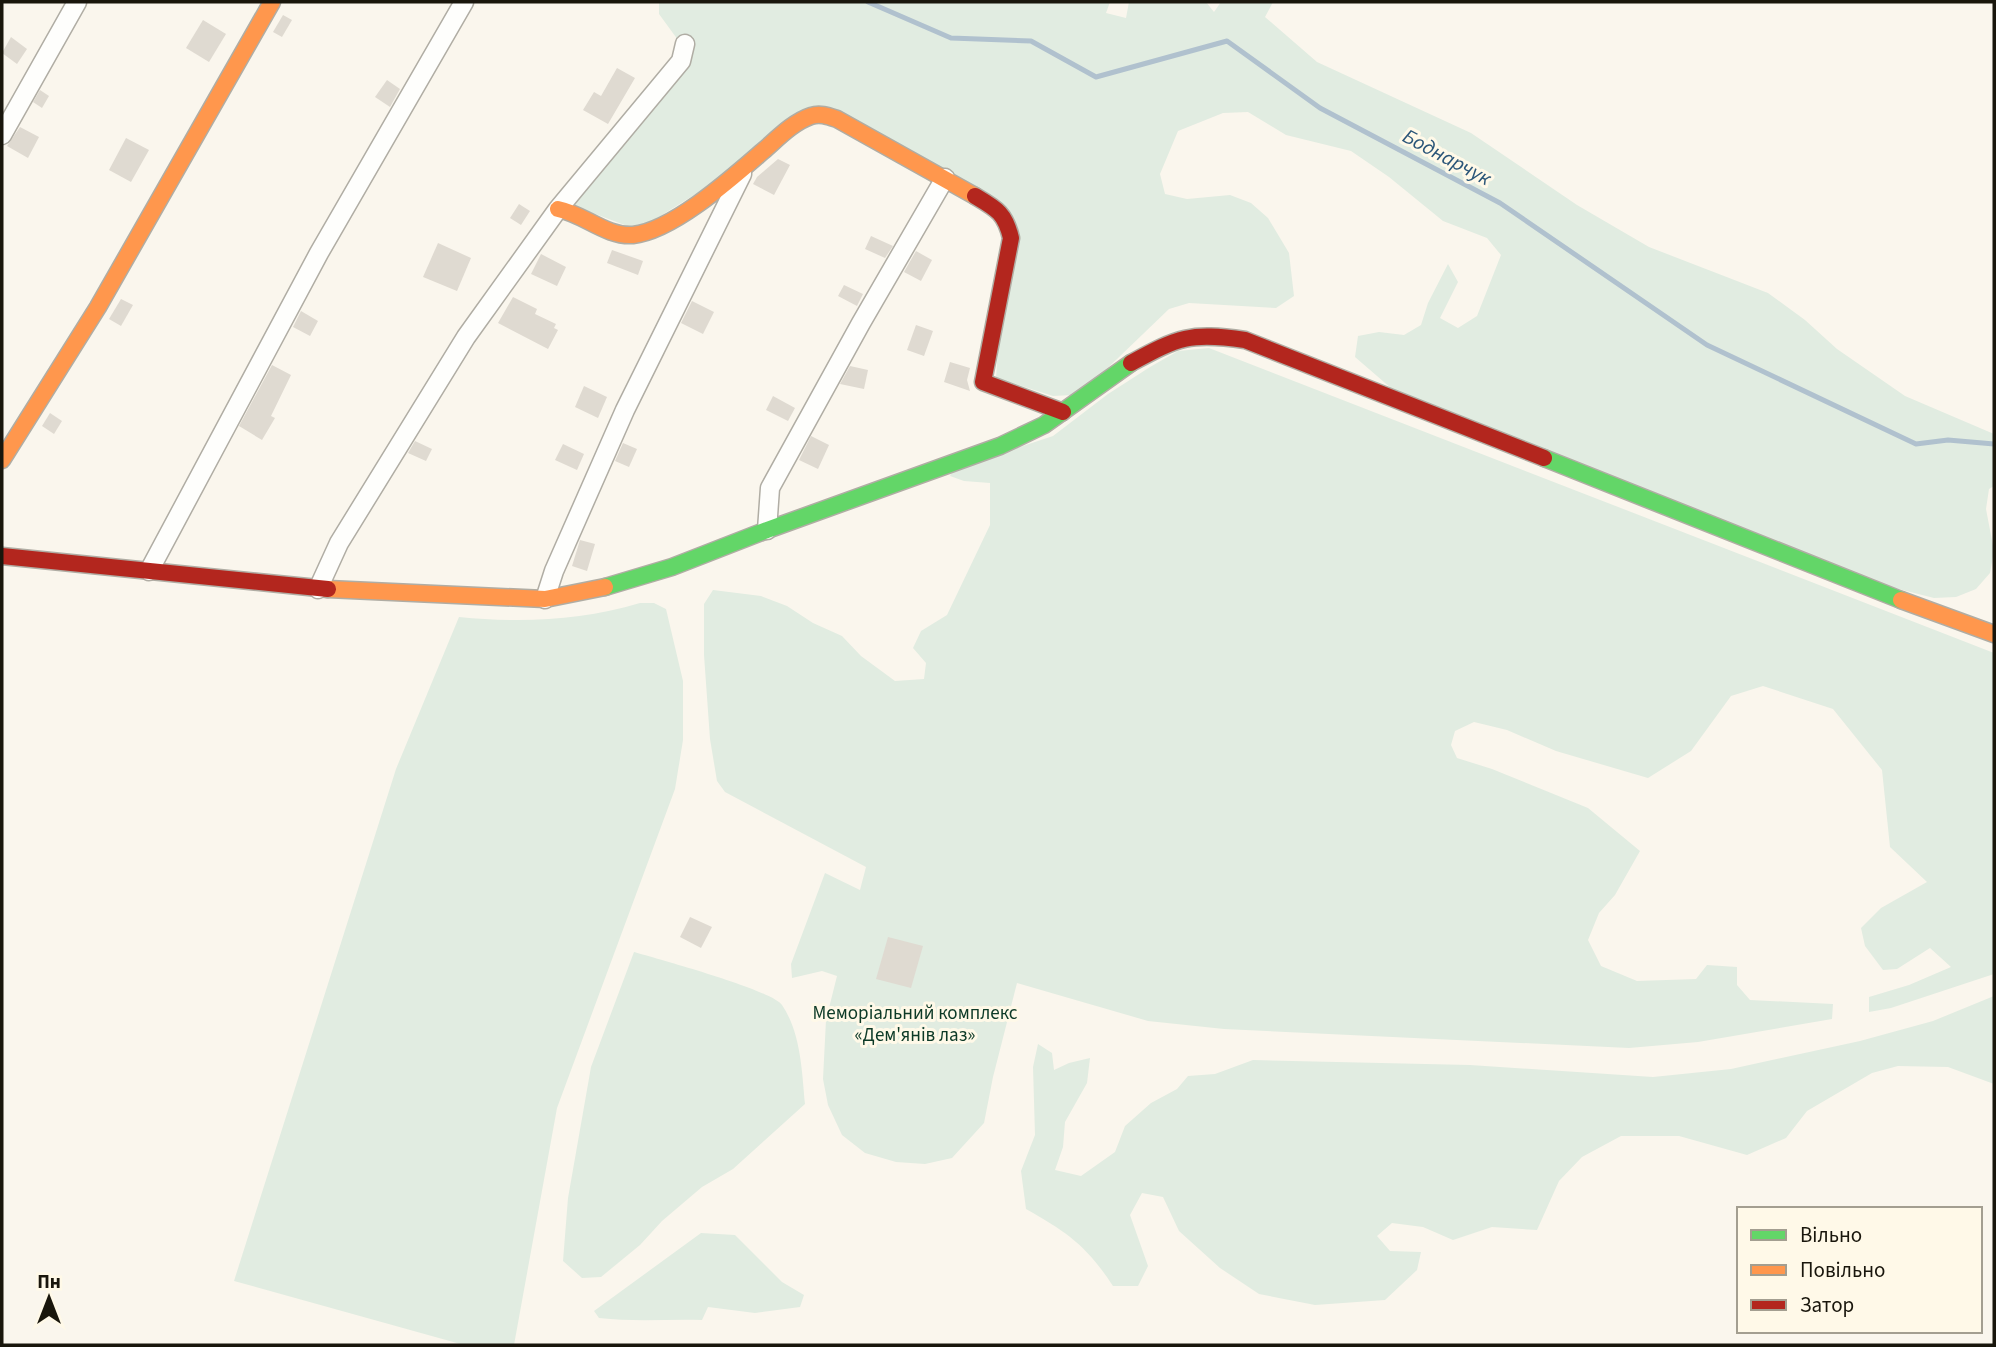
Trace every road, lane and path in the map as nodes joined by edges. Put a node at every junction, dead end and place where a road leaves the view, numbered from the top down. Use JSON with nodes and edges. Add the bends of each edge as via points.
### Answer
{"nodes":[{"id":1,"x":77,"y":2,"type":"edge"},
{"id":2,"x":272,"y":2,"type":"edge"},
{"id":3,"x":464,"y":2,"type":"edge"},
{"id":4,"x":685,"y":44,"type":"dead end"},
{"id":5,"x":2,"y":135,"type":"edge"},
{"id":6,"x":746,"y":167,"type":"junction"},
{"id":7,"x":945,"y":178,"type":"junction"},
{"id":8,"x":558,"y":209,"type":"junction"},
{"id":9,"x":1063,"y":412,"type":"junction"},
{"id":10,"x":2,"y":460,"type":"edge"},
{"id":11,"x":767,"y":530,"type":"junction"},
{"id":12,"x":2,"y":556,"type":"edge"},
{"id":13,"x":149,"y":571,"type":"junction"},
{"id":14,"x":318,"y":589,"type":"junction"},
{"id":15,"x":545,"y":599,"type":"junction"},
{"id":16,"x":1994,"y":634,"type":"edge"}],
"edges":[{"from":1,"to":5,"type":"street"},
{"from":2,"to":10,"type":"street","via":[[98,307]]},
{"from":3,"to":13,"type":"street","via":[[319,253]]},
{"from":4,"to":8,"type":"street","via":[[681,61]]},
{"from":6,"to":7,"type":"street","via":[[809,117],[822,114]]},
{"from":6,"to":8,"type":"street","via":[[667,224],[644,233],[608,232]]},
{"from":6,"to":15,"type":"street","via":[[625,410]]},
{"from":7,"to":9,"type":"street","via":[[998,209],[1011,238],[983,382]]},
{"from":7,"to":11,"type":"street","via":[[769,488]]},
{"from":8,"to":14,"type":"street","via":[[466,337],[339,543]]},
{"from":9,"to":11,"type":"street","via":[[1000,446]]},
{"from":9,"to":16,"type":"street","via":[[1128,365],[1185,337],[1245,340]]},
{"from":11,"to":15,"type":"street","via":[[612,586]]},
{"from":12,"to":13,"type":"street"},
{"from":13,"to":14,"type":"street"},
{"from":14,"to":15,"type":"street"}]}
